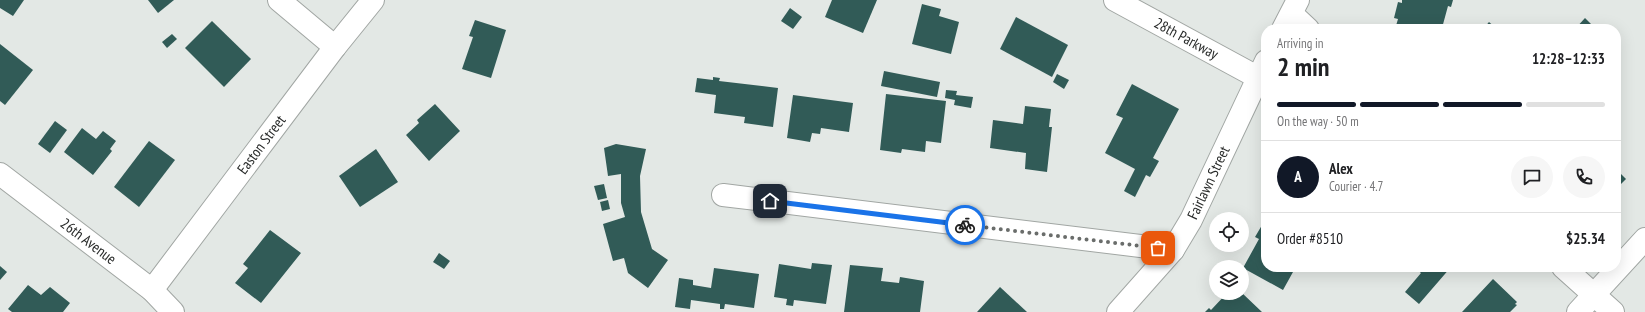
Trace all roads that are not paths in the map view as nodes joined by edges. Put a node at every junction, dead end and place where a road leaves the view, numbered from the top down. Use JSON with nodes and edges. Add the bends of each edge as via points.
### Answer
{"nodes":[{"id":1,"x":279,"y":0,"type":"edge"},
{"id":2,"x":373,"y":0,"type":"edge"},
{"id":3,"x":1115,"y":0,"type":"edge"},
{"id":4,"x":1291,"y":14,"type":"edge"},
{"id":5,"x":1302,"y":24,"type":"edge"},
{"id":6,"x":335,"y":47,"type":"junction"},
{"id":7,"x":1261,"y":69,"type":"edge"},
{"id":8,"x":1261,"y":71,"type":"edge"},
{"id":9,"x":0,"y":174,"type":"edge"},
{"id":10,"x":723,"y":195,"type":"dead end"},
{"id":11,"x":1645,"y":239,"type":"edge"},
{"id":12,"x":1173,"y":250,"type":"junction"},
{"id":13,"x":1621,"y":264,"type":"edge"},
{"id":14,"x":1569,"y":272,"type":"edge"},
{"id":15,"x":1614,"y":272,"type":"edge"},
{"id":16,"x":152,"y":290,"type":"junction"},
{"id":17,"x":1593,"y":294,"type":"junction"},
{"id":18,"x":173,"y":312,"type":"edge"},
{"id":19,"x":1118,"y":312,"type":"edge"},
{"id":20,"x":1578,"y":312,"type":"edge"},
{"id":21,"x":1613,"y":312,"type":"edge"}],
"edges":[{"from":1,"to":6,"type":"street"},
{"from":2,"to":6,"type":"street","name":"Easton Street"},
{"from":3,"to":7,"type":"street","name":"28th Parkway"},
{"from":4,"to":5,"type":"street"},
{"from":6,"to":16,"type":"street","name":"Easton Street"},
{"from":8,"to":12,"type":"street","name":"Fairlawn Street","via":[[1191,220]]},
{"from":9,"to":16,"type":"street","name":"26th Avenue"},
{"from":10,"to":12,"type":"street"},
{"from":11,"to":13,"type":"street"},
{"from":12,"to":19,"type":"street","name":"Fairlawn Street"},
{"from":14,"to":17,"type":"street"},
{"from":15,"to":17,"type":"street"},
{"from":16,"to":18,"type":"street","name":"26th Avenue"},
{"from":17,"to":20,"type":"street"},
{"from":17,"to":21,"type":"street"}]}
